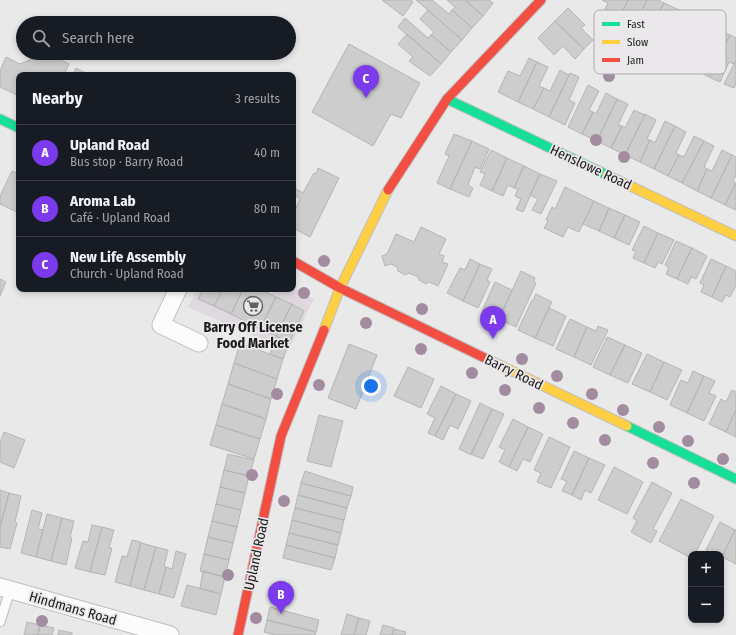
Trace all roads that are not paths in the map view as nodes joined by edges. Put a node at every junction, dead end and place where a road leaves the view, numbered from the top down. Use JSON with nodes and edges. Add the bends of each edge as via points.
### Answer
{"nodes":[{"id":1,"x":541,"y":0,"type":"edge"},
{"id":2,"x":446,"y":98,"type":"junction"},
{"id":3,"x":0,"y":119,"type":"edge"},
{"id":4,"x":16,"y":127,"type":"edge"},
{"id":5,"x":736,"y":236,"type":"edge"},
{"id":6,"x":296,"y":263,"type":"edge"},
{"id":7,"x":340,"y":288,"type":"junction"},
{"id":8,"x":177,"y":292,"type":"edge"},
{"id":9,"x":199,"y":343,"type":"dead end"},
{"id":10,"x":736,"y":480,"type":"edge"},
{"id":11,"x":5,"y":588,"type":"edge"},
{"id":12,"x":0,"y":622,"type":"edge"},
{"id":13,"x":170,"y":635,"type":"edge"},
{"id":14,"x":238,"y":635,"type":"edge"}],
"edges":[{"from":1,"to":2,"type":"street","name":"Upland Road","via":[[530,7]]},
{"from":2,"to":5,"type":"street","name":"Henslowe Road"},
{"from":2,"to":7,"type":"street","name":"Upland Road","via":[[388,189]]},
{"from":3,"to":4,"type":"street"},
{"from":6,"to":7,"type":"street","name":"Barry Road"},
{"from":7,"to":10,"type":"street","name":"Barry Road"},
{"from":7,"to":14,"type":"street","name":"Upland Road","via":[[282,436]]},
{"from":8,"to":9,"type":"street","via":[[161,325]]},
{"from":11,"to":12,"type":"lane"},
{"from":11,"to":13,"type":"street","name":"Hindmans Road"}]}
